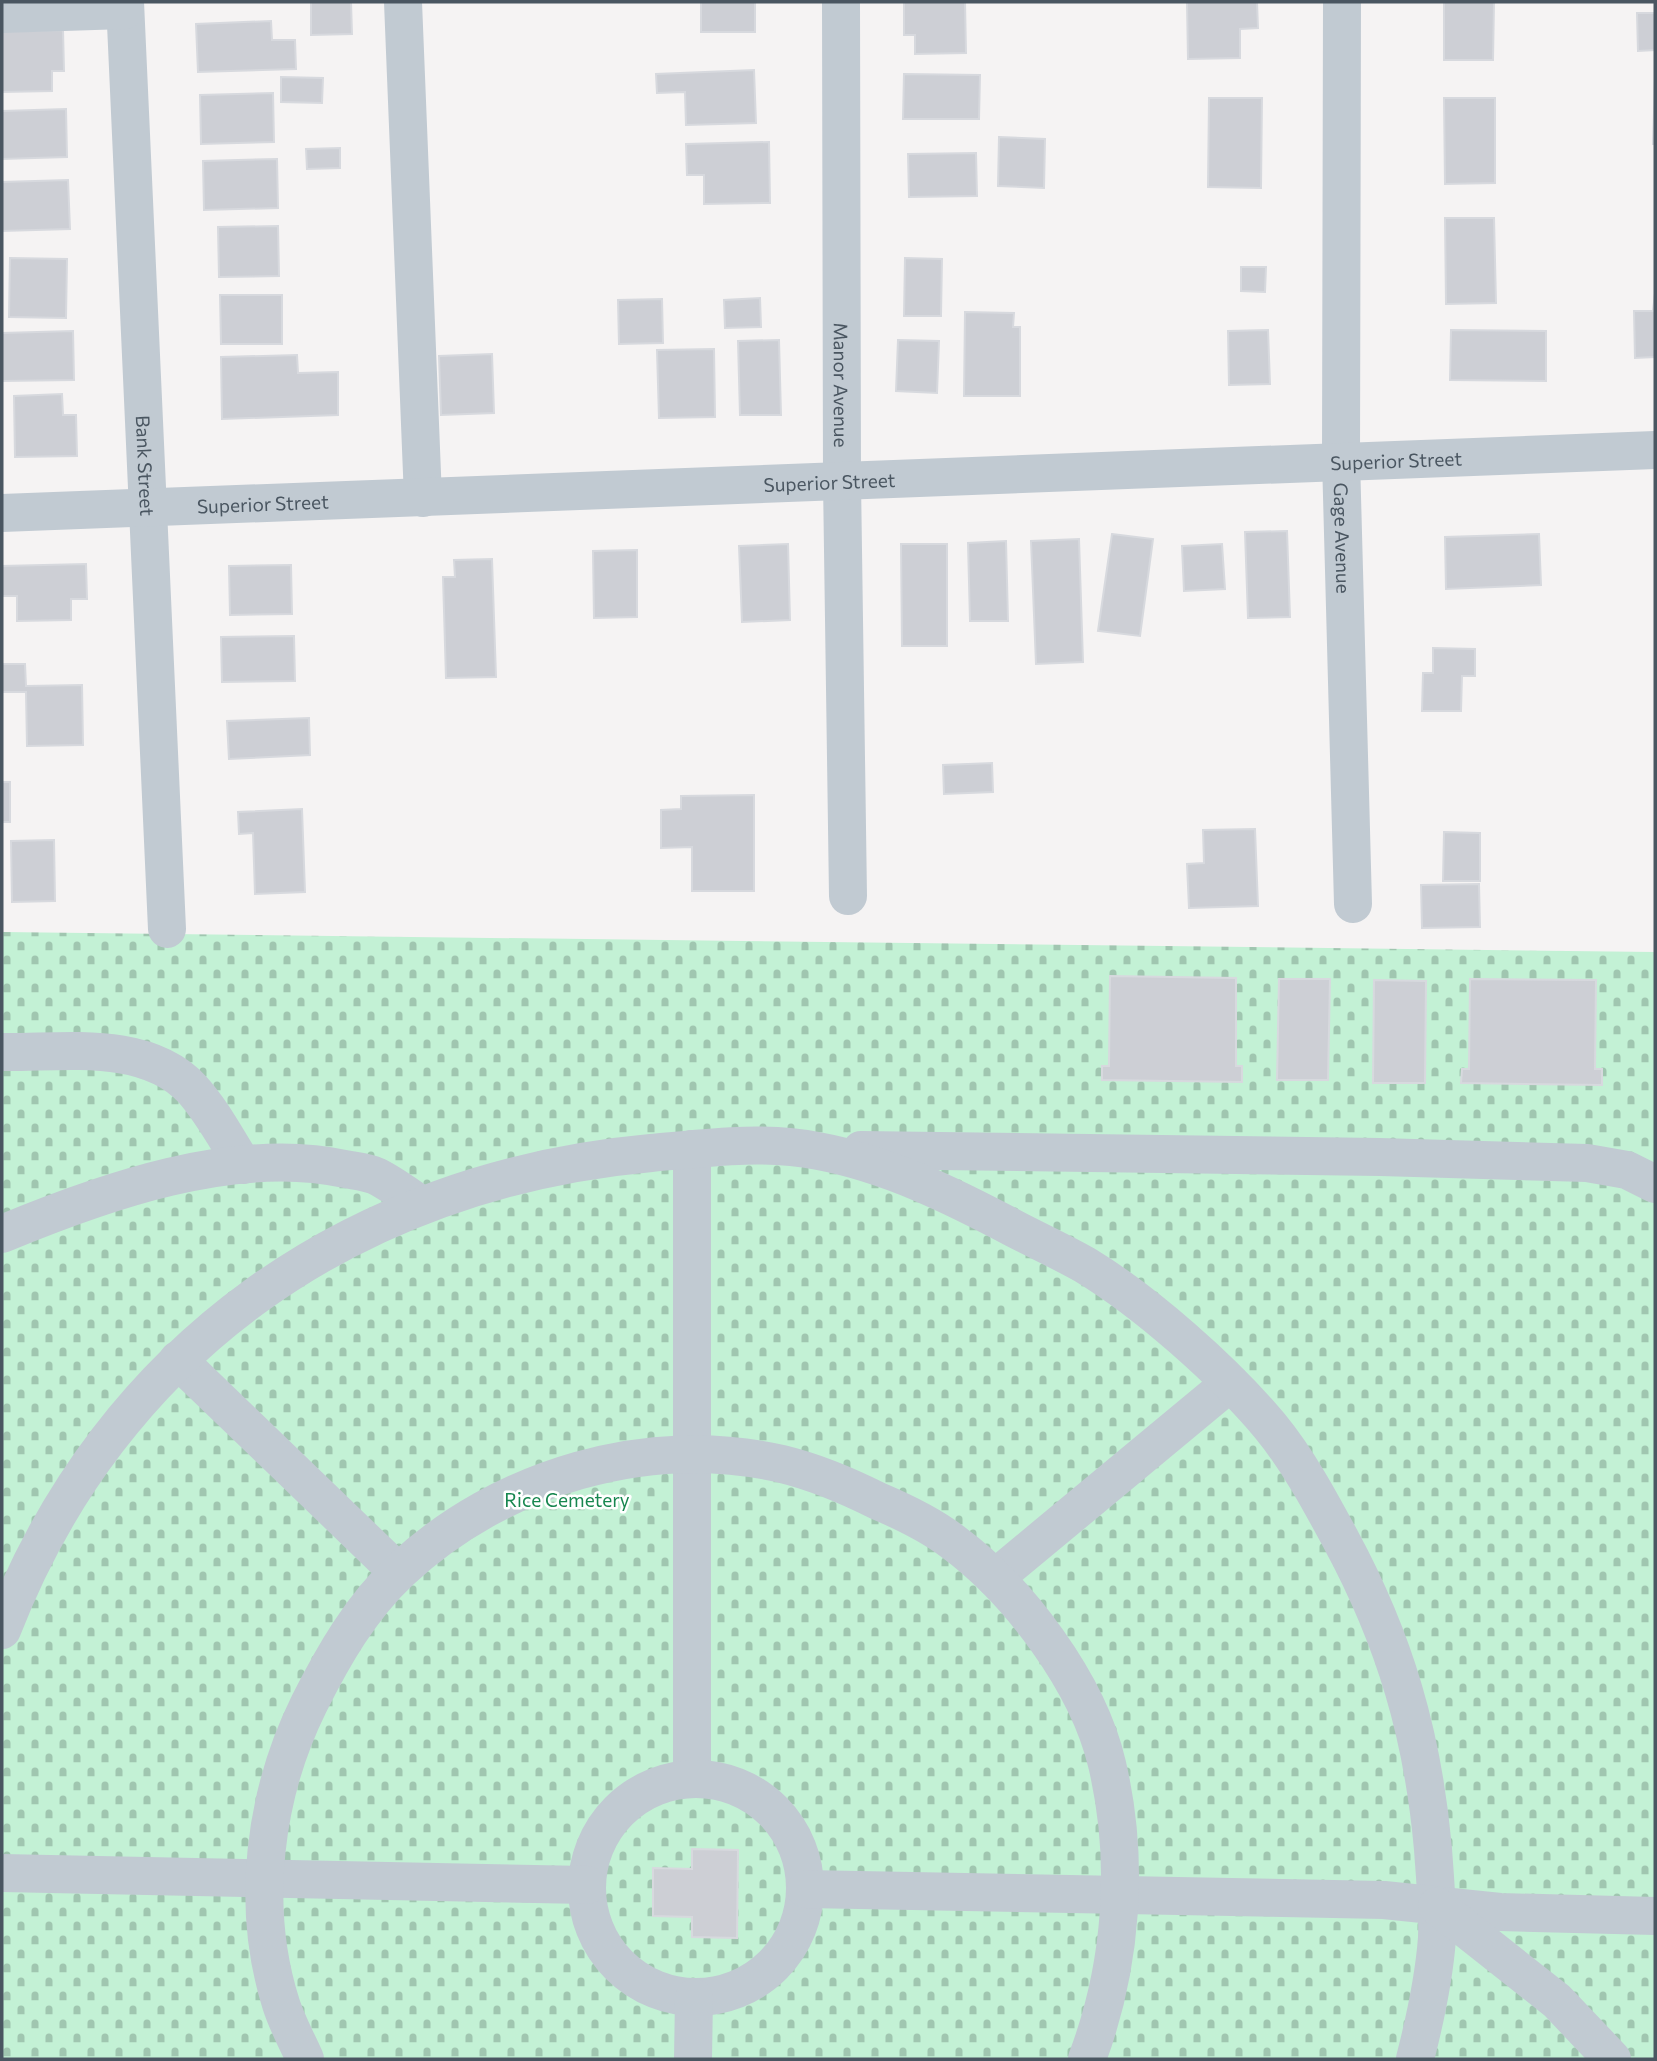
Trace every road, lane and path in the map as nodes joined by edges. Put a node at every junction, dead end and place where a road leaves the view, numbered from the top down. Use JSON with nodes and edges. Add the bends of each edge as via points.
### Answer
{"nodes":[{"id":1,"x":403,"y":2,"type":"edge"},
{"id":2,"x":841,"y":2,"type":"edge"},
{"id":3,"x":1342,"y":2,"type":"edge"},
{"id":4,"x":125,"y":6,"type":"edge"},
{"id":5,"x":2,"y":14,"type":"edge"},
{"id":6,"x":1655,"y":450,"type":"edge"},
{"id":7,"x":1340,"y":459,"type":"junction"},
{"id":8,"x":842,"y":481,"type":"junction"},
{"id":9,"x":423,"y":498,"type":"junction"},
{"id":10,"x":147,"y":509,"type":"junction"},
{"id":11,"x":2,"y":513,"type":"edge"},
{"id":12,"x":848,"y":896,"type":"dead end"},
{"id":13,"x":1353,"y":904,"type":"dead end"},
{"id":14,"x":167,"y":929,"type":"dead end"},
{"id":15,"x":2,"y":1052,"type":"edge"},
{"id":16,"x":692,"y":1150,"type":"junction"},
{"id":17,"x":813,"y":1150,"type":"junction"},
{"id":18,"x":243,"y":1165,"type":"junction"},
{"id":19,"x":1655,"y":1184,"type":"edge"},
{"id":20,"x":421,"y":1205,"type":"junction"},
{"id":21,"x":2,"y":1234,"type":"edge"},
{"id":22,"x":178,"y":1360,"type":"junction"},
{"id":23,"x":1230,"y":1383,"type":"junction"},
{"id":24,"x":692,"y":1454,"type":"junction"},
{"id":25,"x":398,"y":1572,"type":"junction"},
{"id":26,"x":995,"y":1578,"type":"junction"},
{"id":27,"x":2,"y":1630,"type":"edge"},
{"id":28,"x":692,"y":1779,"type":"junction"},
{"id":29,"x":2,"y":1873,"type":"edge"},
{"id":30,"x":264,"y":1879,"type":"junction"},
{"id":31,"x":587,"y":1885,"type":"junction"},
{"id":32,"x":806,"y":1889,"type":"junction"},
{"id":33,"x":1120,"y":1895,"type":"junction"},
{"id":34,"x":1437,"y":1906,"type":"junction"},
{"id":35,"x":1655,"y":1916,"type":"edge"},
{"id":36,"x":694,"y":1997,"type":"junction"},
{"id":37,"x":305,"y":2059,"type":"edge"},
{"id":38,"x":693,"y":2059,"type":"edge"},
{"id":39,"x":1087,"y":2059,"type":"edge"},
{"id":40,"x":1416,"y":2059,"type":"edge"},
{"id":41,"x":1612,"y":2059,"type":"edge"}],
"edges":[{"from":1,"to":9,"type":"street"},
{"from":2,"to":8,"type":"street","name":"Manor Avenue"},
{"from":3,"to":7,"type":"street","name":"Gage Avenue"},
{"from":4,"to":5,"type":"street"},
{"from":4,"to":10,"type":"street","name":"Bank Street"},
{"from":6,"to":7,"type":"street","name":"Superior Street"},
{"from":7,"to":8,"type":"street","name":"Superior Street"},
{"from":7,"to":13,"type":"street","name":"Gage Avenue"},
{"from":8,"to":9,"type":"street","name":"Superior Street"},
{"from":8,"to":12,"type":"street","name":"Manor Avenue"},
{"from":9,"to":10,"type":"street","name":"Superior Street"},
{"from":10,"to":11,"type":"street","name":"Superior Street"},
{"from":10,"to":14,"type":"street","name":"Bank Street"},
{"from":15,"to":18,"type":"street","via":[[115,1054],[160,1066],[191,1088]]},
{"from":16,"to":17,"type":"street","via":[[763,1146]]},
{"from":16,"to":20,"type":"street","via":[[591,1159],[522,1173]]},
{"from":16,"to":24,"type":"street"},
{"from":17,"to":19,"type":"street","via":[[1587,1163],[1627,1170]]},
{"from":17,"to":23,"type":"street","via":[[875,1165],[932,1188],[1089,1268]]},
{"from":18,"to":20,"type":"street","via":[[318,1163],[374,1175]]},
{"from":18,"to":21,"type":"street","via":[[107,1194]]},
{"from":20,"to":22,"type":"street","via":[[351,1236],[263,1288]]},
{"from":22,"to":25,"type":"street"},
{"from":22,"to":27,"type":"street","via":[[131,1410],[53,1522]]},
{"from":23,"to":26,"type":"street"},
{"from":23,"to":34,"type":"street","via":[[1273,1429],[1319,1499],[1391,1646],[1416,1727],[1430,1811]]},
{"from":24,"to":25,"type":"street","via":[[616,1461],[555,1478],[483,1509],[439,1537]]},
{"from":24,"to":26,"type":"street","via":[[783,1465],[847,1486],[952,1541]]},
{"from":24,"to":28,"type":"street"},
{"from":25,"to":30,"type":"street","via":[[327,1667],[300,1723],[281,1775]]},
{"from":26,"to":33,"type":"street","via":[[1048,1642],[1087,1712],[1107,1761]]},
{"from":28,"to":31,"type":"street","via":[[652,1789],[618,1811],[591,1858]]},
{"from":28,"to":32,"type":"street","via":[[727,1783],[759,1799],[784,1823],[800,1854]]},
{"from":29,"to":30,"type":"street"},
{"from":30,"to":31,"type":"street"},
{"from":30,"to":37,"type":"street","via":[[269,1944],[281,2004]]},
{"from":31,"to":36,"type":"street","via":[[591,1919],[606,1950],[630,1975],[660,1991]]},
{"from":32,"to":33,"type":"street"},
{"from":32,"to":36,"type":"street","via":[[800,1923],[784,1954],[759,1977],[728,1993]]},
{"from":33,"to":34,"type":"street","via":[[1384,1900]]},
{"from":33,"to":39,"type":"street","via":[[1114,1969]]},
{"from":34,"to":35,"type":"street"},
{"from":34,"to":40,"type":"street","via":[[1435,1957]]},
{"from":34,"to":41,"type":"street","via":[[1557,2001]]},
{"from":36,"to":38,"type":"street"}]}
